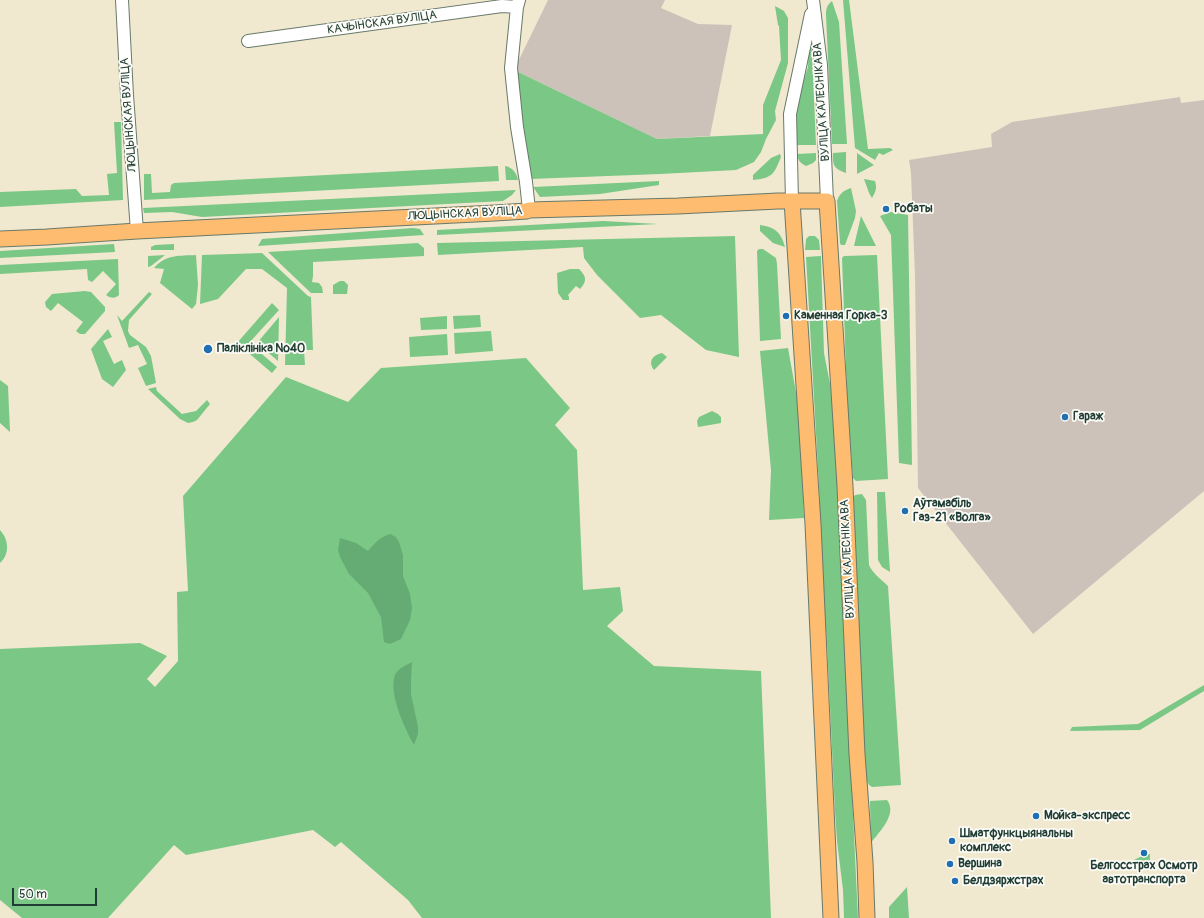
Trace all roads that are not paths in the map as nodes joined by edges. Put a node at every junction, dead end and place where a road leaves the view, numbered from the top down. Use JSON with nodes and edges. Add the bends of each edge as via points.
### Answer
{"nodes":[{"id":1,"x":122,"y":0,"type":"edge"},
{"id":2,"x":813,"y":2,"type":"edge"},
{"id":3,"x":518,"y":3,"type":"edge"},
{"id":4,"x":248,"y":41,"type":"dead end"},
{"id":5,"x":792,"y":201,"type":"junction"},
{"id":6,"x":827,"y":201,"type":"junction"},
{"id":7,"x":529,"y":210,"type":"junction"},
{"id":8,"x":137,"y":231,"type":"junction"},
{"id":9,"x":0,"y":239,"type":"edge"},
{"id":10,"x":831,"y":918,"type":"edge"},
{"id":11,"x":867,"y":918,"type":"edge"}],
"edges":[{"from":1,"to":8,"type":"street","name":"ЛЮЦЫНСКАЯ ВУЛІЦА"},
{"from":2,"to":5,"type":"street","name":"ВУЛІЦА КАЛЕСНІКАВА","via":[[790,114]]},
{"from":2,"to":6,"type":"street","name":"ВУЛІЦА КАЛЕСНІКАВА","via":[[821,65]]},
{"from":3,"to":4,"type":"street","name":"КАЧЫНСКАЯ ВУЛІЦА"},
{"from":3,"to":7,"type":"street","via":[[511,68]]},
{"from":5,"to":6,"type":"main road"},
{"from":5,"to":7,"type":"main road","name":"ЛЮЦЫНСКАЯ ВУЛІЦА"},
{"from":5,"to":10,"type":"main road","name":"ВУЛІЦА КАЛЕСНІКАВА","via":[[813,524]]},
{"from":6,"to":11,"type":"main road","name":"ВУЛІЦА КАЛЕСНІКАВА","via":[[845,486]]},
{"from":7,"to":8,"type":"main road","name":"ЛЮЦЫНСКАЯ ВУЛІЦА"},
{"from":8,"to":9,"type":"main road","name":"ЛЮЦЫНСКАЯ ВУЛІЦА"}]}
